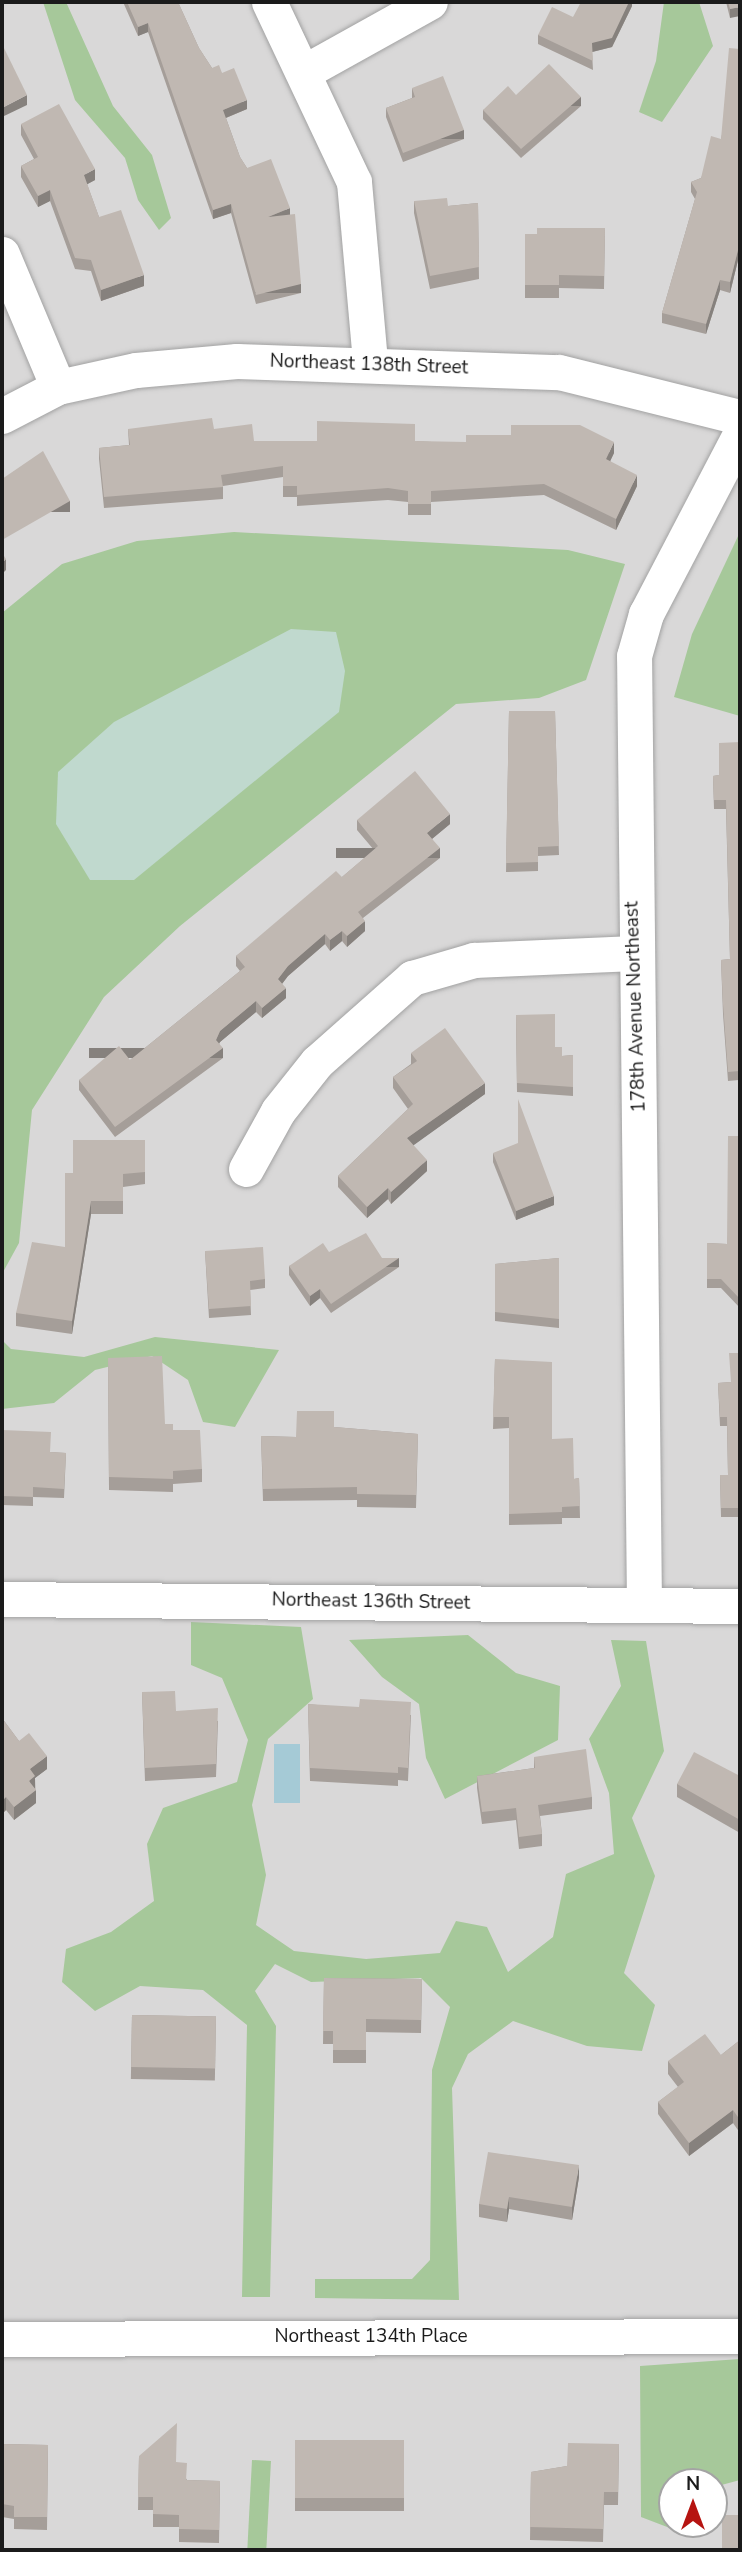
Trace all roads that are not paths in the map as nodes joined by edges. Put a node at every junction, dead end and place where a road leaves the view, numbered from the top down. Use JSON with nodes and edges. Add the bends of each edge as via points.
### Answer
{"nodes":[{"id":1,"x":269,"y":2,"type":"edge"},
{"id":2,"x":430,"y":2,"type":"edge"},
{"id":3,"x":304,"y":72,"type":"junction"},
{"id":4,"x":2,"y":254,"type":"edge"},
{"id":5,"x":370,"y":363,"type":"junction"},
{"id":6,"x":58,"y":387,"type":"junction"},
{"id":7,"x":2,"y":416,"type":"edge"},
{"id":8,"x":740,"y":417,"type":"edge"},
{"id":9,"x":740,"y":434,"type":"edge"},
{"id":10,"x":634,"y":953,"type":"junction"},
{"id":11,"x":246,"y":1169,"type":"dead end"},
{"id":12,"x":2,"y":1599,"type":"edge"},
{"id":13,"x":644,"y":1605,"type":"junction"},
{"id":14,"x":740,"y":1606,"type":"edge"},
{"id":15,"x":740,"y":2336,"type":"edge"},
{"id":16,"x":2,"y":2339,"type":"edge"}],
"edges":[{"from":1,"to":3,"type":"street"},
{"from":2,"to":3,"type":"street"},
{"from":3,"to":5,"type":"street","via":[[354,183]]},
{"from":4,"to":6,"type":"street"},
{"from":5,"to":6,"type":"street","name":"Northeast 138th Street","via":[[237,361],[136,370]]},
{"from":5,"to":8,"type":"street","name":"Northeast 138th Street","via":[[559,372]]},
{"from":6,"to":7,"type":"street","name":"Northeast 138th Street"},
{"from":9,"to":10,"type":"street","name":"178th Avenue Northeast","via":[[646,614],[634,656]]},
{"from":10,"to":11,"type":"street","via":[[474,960],[412,978],[317,1062],[278,1111]]},
{"from":10,"to":13,"type":"street","name":"178th Avenue Northeast","via":[[644,1240]]},
{"from":12,"to":13,"type":"street","name":"Northeast 136th Street"},
{"from":13,"to":14,"type":"street","name":"Northeast 136th Street"},
{"from":15,"to":16,"type":"street","name":"Northeast 134th Place"}]}
